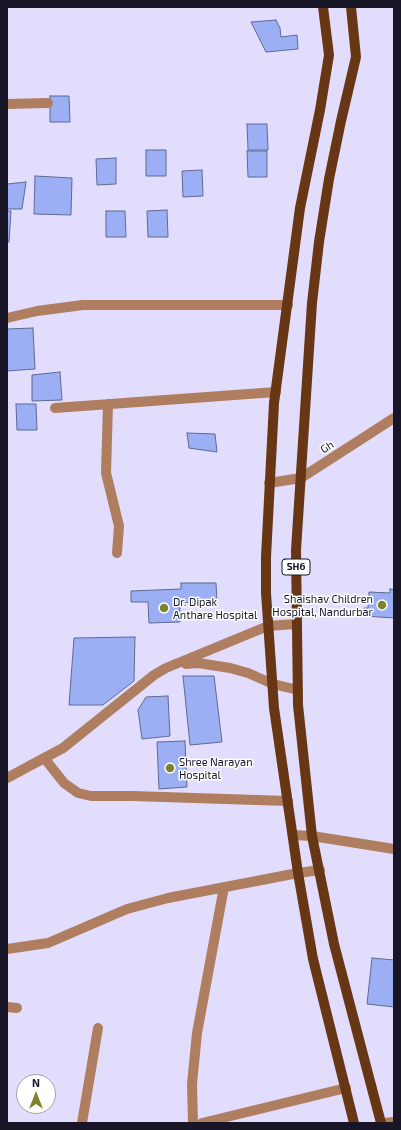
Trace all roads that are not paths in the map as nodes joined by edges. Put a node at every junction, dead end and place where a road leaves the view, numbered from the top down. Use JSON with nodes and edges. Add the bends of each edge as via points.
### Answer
{"nodes":[{"id":1,"x":323,"y":7,"type":"edge"},
{"id":2,"x":351,"y":7,"type":"edge"},
{"id":3,"x":48,"y":103,"type":"dead end"},
{"id":4,"x":7,"y":104,"type":"edge"},
{"id":5,"x":288,"y":305,"type":"junction"},
{"id":6,"x":7,"y":318,"type":"edge"},
{"id":7,"x":276,"y":392,"type":"junction"},
{"id":8,"x":108,"y":404,"type":"junction"},
{"id":9,"x":55,"y":408,"type":"dead end"},
{"id":10,"x":394,"y":418,"type":"edge"},
{"id":11,"x":301,"y":478,"type":"junction"},
{"id":12,"x":269,"y":483,"type":"junction"},
{"id":13,"x":117,"y":553,"type":"dead end"},
{"id":14,"x":296,"y":624,"type":"junction"},
{"id":15,"x":268,"y":626,"type":"junction"},
{"id":16,"x":178,"y":664,"type":"junction"},
{"id":17,"x":273,"y":684,"type":"junction"},
{"id":18,"x":298,"y":690,"type":"junction"},
{"id":19,"x":45,"y":759,"type":"junction"},
{"id":20,"x":7,"y":778,"type":"edge"},
{"id":21,"x":288,"y":801,"type":"junction"},
{"id":22,"x":293,"y":835,"type":"junction"},
{"id":23,"x":312,"y":836,"type":"junction"},
{"id":24,"x":394,"y":849,"type":"edge"},
{"id":25,"x":320,"y":870,"type":"junction"},
{"id":26,"x":298,"y":873,"type":"junction"},
{"id":27,"x":224,"y":887,"type":"junction"},
{"id":28,"x":7,"y":949,"type":"edge"},
{"id":29,"x":98,"y":1028,"type":"dead end"},
{"id":30,"x":346,"y":1088,"type":"junction"},
{"id":31,"x":394,"y":1122,"type":"edge"},
{"id":32,"x":82,"y":1123,"type":"edge"},
{"id":33,"x":192,"y":1123,"type":"edge"},
{"id":34,"x":202,"y":1123,"type":"edge"},
{"id":35,"x":354,"y":1123,"type":"edge"},
{"id":36,"x":381,"y":1123,"type":"edge"},
{"id":37,"x":384,"y":1123,"type":"edge"}],
"edges":[{"from":1,"to":5,"type":"main road","number":"SH6","via":[[328,56],[300,208]]},
{"from":2,"to":11,"type":"main road","number":"SH6","via":[[356,57],[318,242]]},
{"from":3,"to":4,"type":"street"},
{"from":5,"to":6,"type":"street","via":[[83,305],[36,311]]},
{"from":5,"to":7,"type":"main road","number":"SH6"},
{"from":7,"to":8,"type":"street"},
{"from":7,"to":12,"type":"main road","number":"SH6"},
{"from":8,"to":9,"type":"street"},
{"from":8,"to":13,"type":"street","via":[[106,472],[119,526]]},
{"from":10,"to":11,"type":"street","name":"Gh"},
{"from":11,"to":12,"type":"street","name":"Gh"},
{"from":11,"to":14,"type":"main road","number":"SH6","via":[[296,543]]},
{"from":12,"to":15,"type":"main road","number":"SH6","via":[[266,557]]},
{"from":14,"to":15,"type":"street"},
{"from":14,"to":18,"type":"main road","number":"SH6"},
{"from":15,"to":16,"type":"street"},
{"from":15,"to":17,"type":"main road","number":"SH6"},
{"from":16,"to":17,"type":"street","via":[[215,664],[248,673]]},
{"from":16,"to":19,"type":"street","via":[[154,675],[63,748]]},
{"from":17,"to":18,"type":"street"},
{"from":17,"to":21,"type":"main road","number":"SH6","via":[[274,708]]},
{"from":18,"to":23,"type":"main road","number":"SH6"},
{"from":19,"to":20,"type":"street"},
{"from":19,"to":21,"type":"street","via":[[64,783],[78,793],[91,796]]},
{"from":21,"to":22,"type":"main road","number":"SH6"},
{"from":22,"to":23,"type":"street"},
{"from":22,"to":26,"type":"main road","number":"SH6"},
{"from":23,"to":24,"type":"street"},
{"from":23,"to":25,"type":"main road","number":"SH6"},
{"from":25,"to":26,"type":"street"},
{"from":25,"to":36,"type":"main road","number":"SH6","via":[[334,944]]},
{"from":26,"to":27,"type":"street"},
{"from":26,"to":30,"type":"main road","number":"SH6","via":[[313,959]]},
{"from":27,"to":28,"type":"street","via":[[127,909],[48,943]]},
{"from":27,"to":33,"type":"street","via":[[197,1034],[192,1084]]},
{"from":29,"to":32,"type":"street"},
{"from":30,"to":34,"type":"street"},
{"from":30,"to":35,"type":"main road","number":"SH6"},
{"from":31,"to":37,"type":"street"}]}
